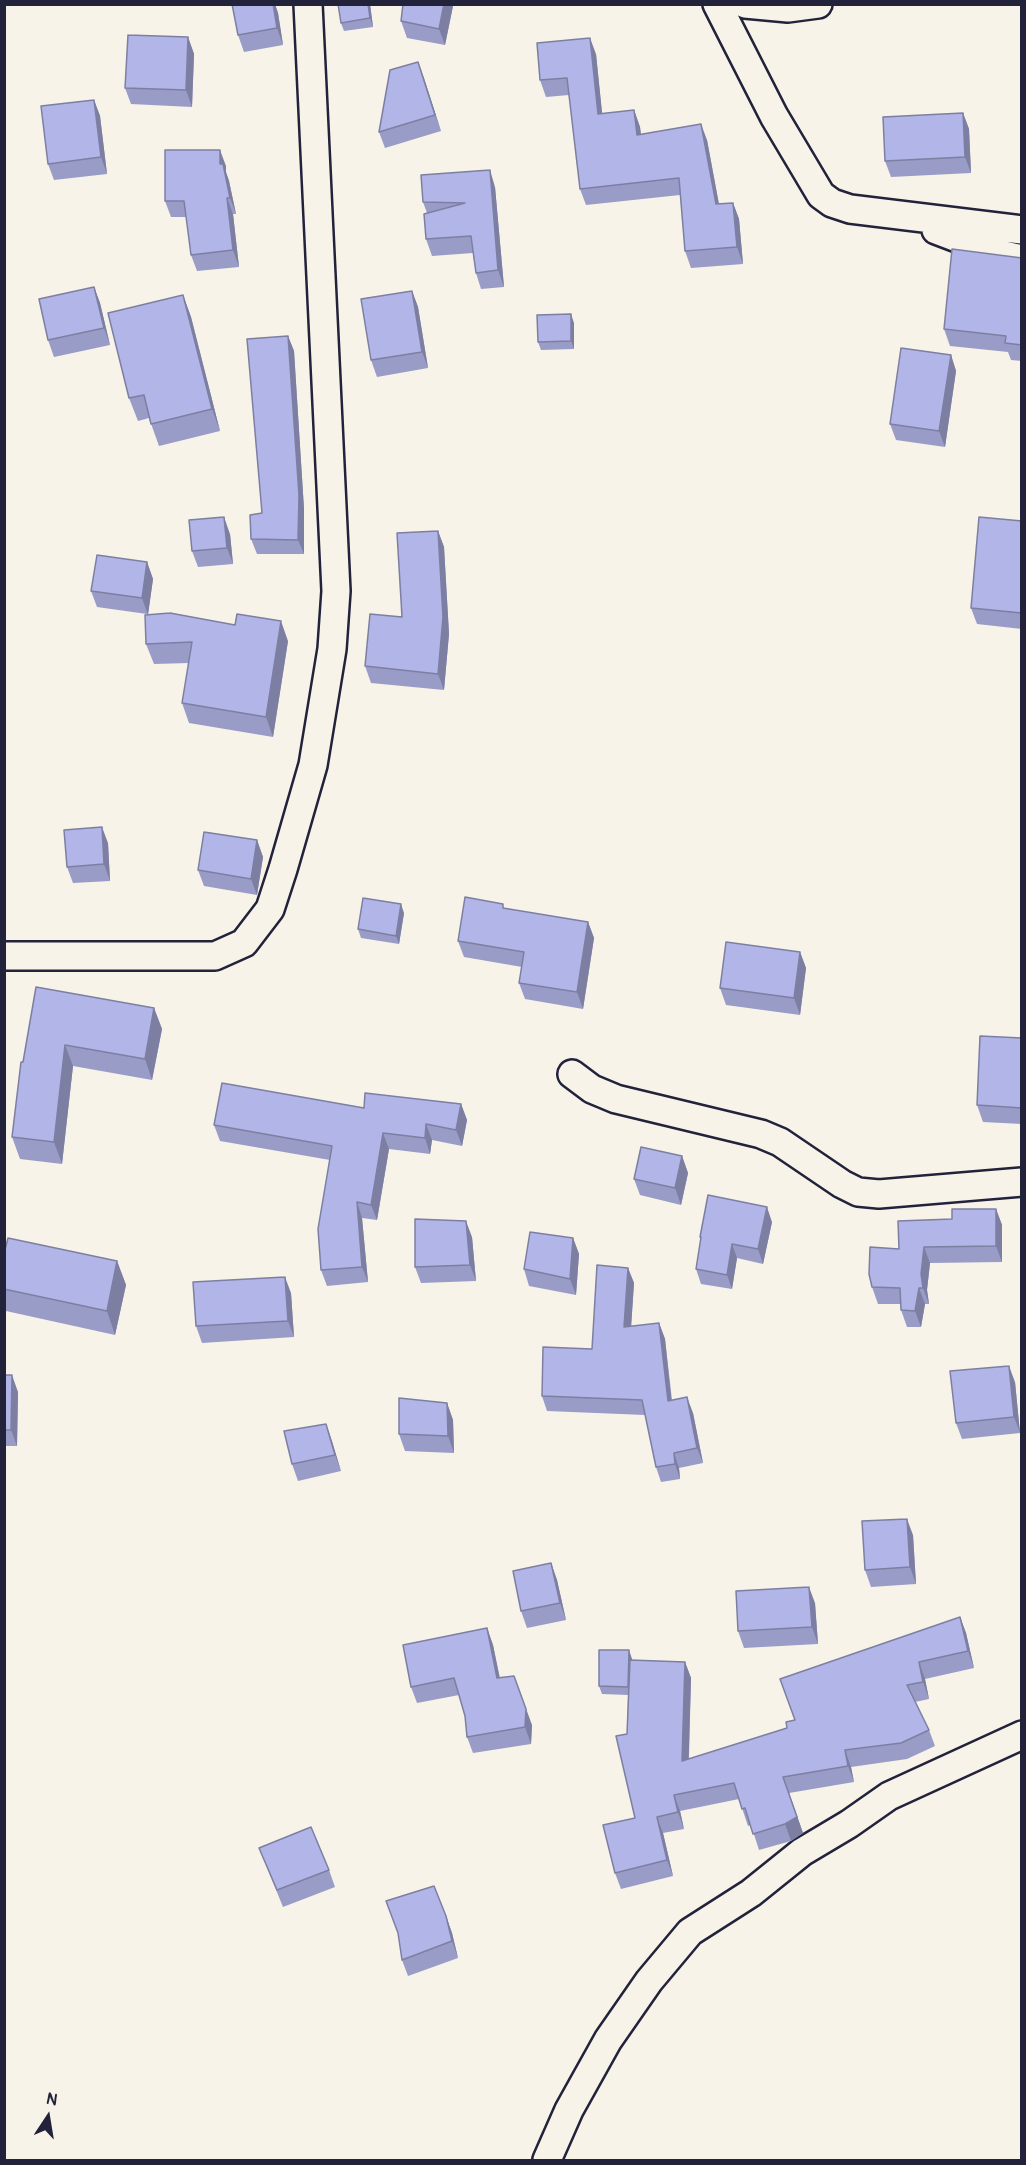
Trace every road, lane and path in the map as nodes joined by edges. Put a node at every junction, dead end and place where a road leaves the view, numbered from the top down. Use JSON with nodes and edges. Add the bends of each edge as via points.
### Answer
{"nodes":[{"id":1,"x":308,"y":4,"type":"edge"},
{"id":2,"x":717,"y":4,"type":"edge"},
{"id":3,"x":745,"y":4,"type":"edge"},
{"id":4,"x":818,"y":4,"type":"edge"},
{"id":5,"x":898,"y":216,"type":"junction"},
{"id":6,"x":1022,"y":230,"type":"edge"},
{"id":7,"x":1022,"y":259,"type":"edge"},
{"id":8,"x":4,"y":956,"type":"edge"},
{"id":9,"x":572,"y":1074,"type":"dead end"},
{"id":10,"x":1022,"y":1182,"type":"edge"},
{"id":11,"x":1022,"y":1735,"type":"edge"},
{"id":12,"x":547,"y":2160,"type":"edge"}],
"edges":[{"from":1,"to":8,"type":"street","via":[[336,591],[332,649],[312,765],[270,909],[244,943],[216,956]]},
{"from":2,"to":5,"type":"street","via":[[774,116],[821,195],[850,209]]},
{"from":3,"to":4,"type":"street","via":[[788,8]]},
{"from":5,"to":6,"type":"street"},
{"from":5,"to":7,"type":"street"},
{"from":9,"to":10,"type":"street","via":[[592,1089],[616,1099],[762,1134],[858,1192],[879,1194]]},
{"from":11,"to":12,"type":"street","via":[[889,1796],[690,1932],[649,1981],[608,2040],[569,2110]]}]}
